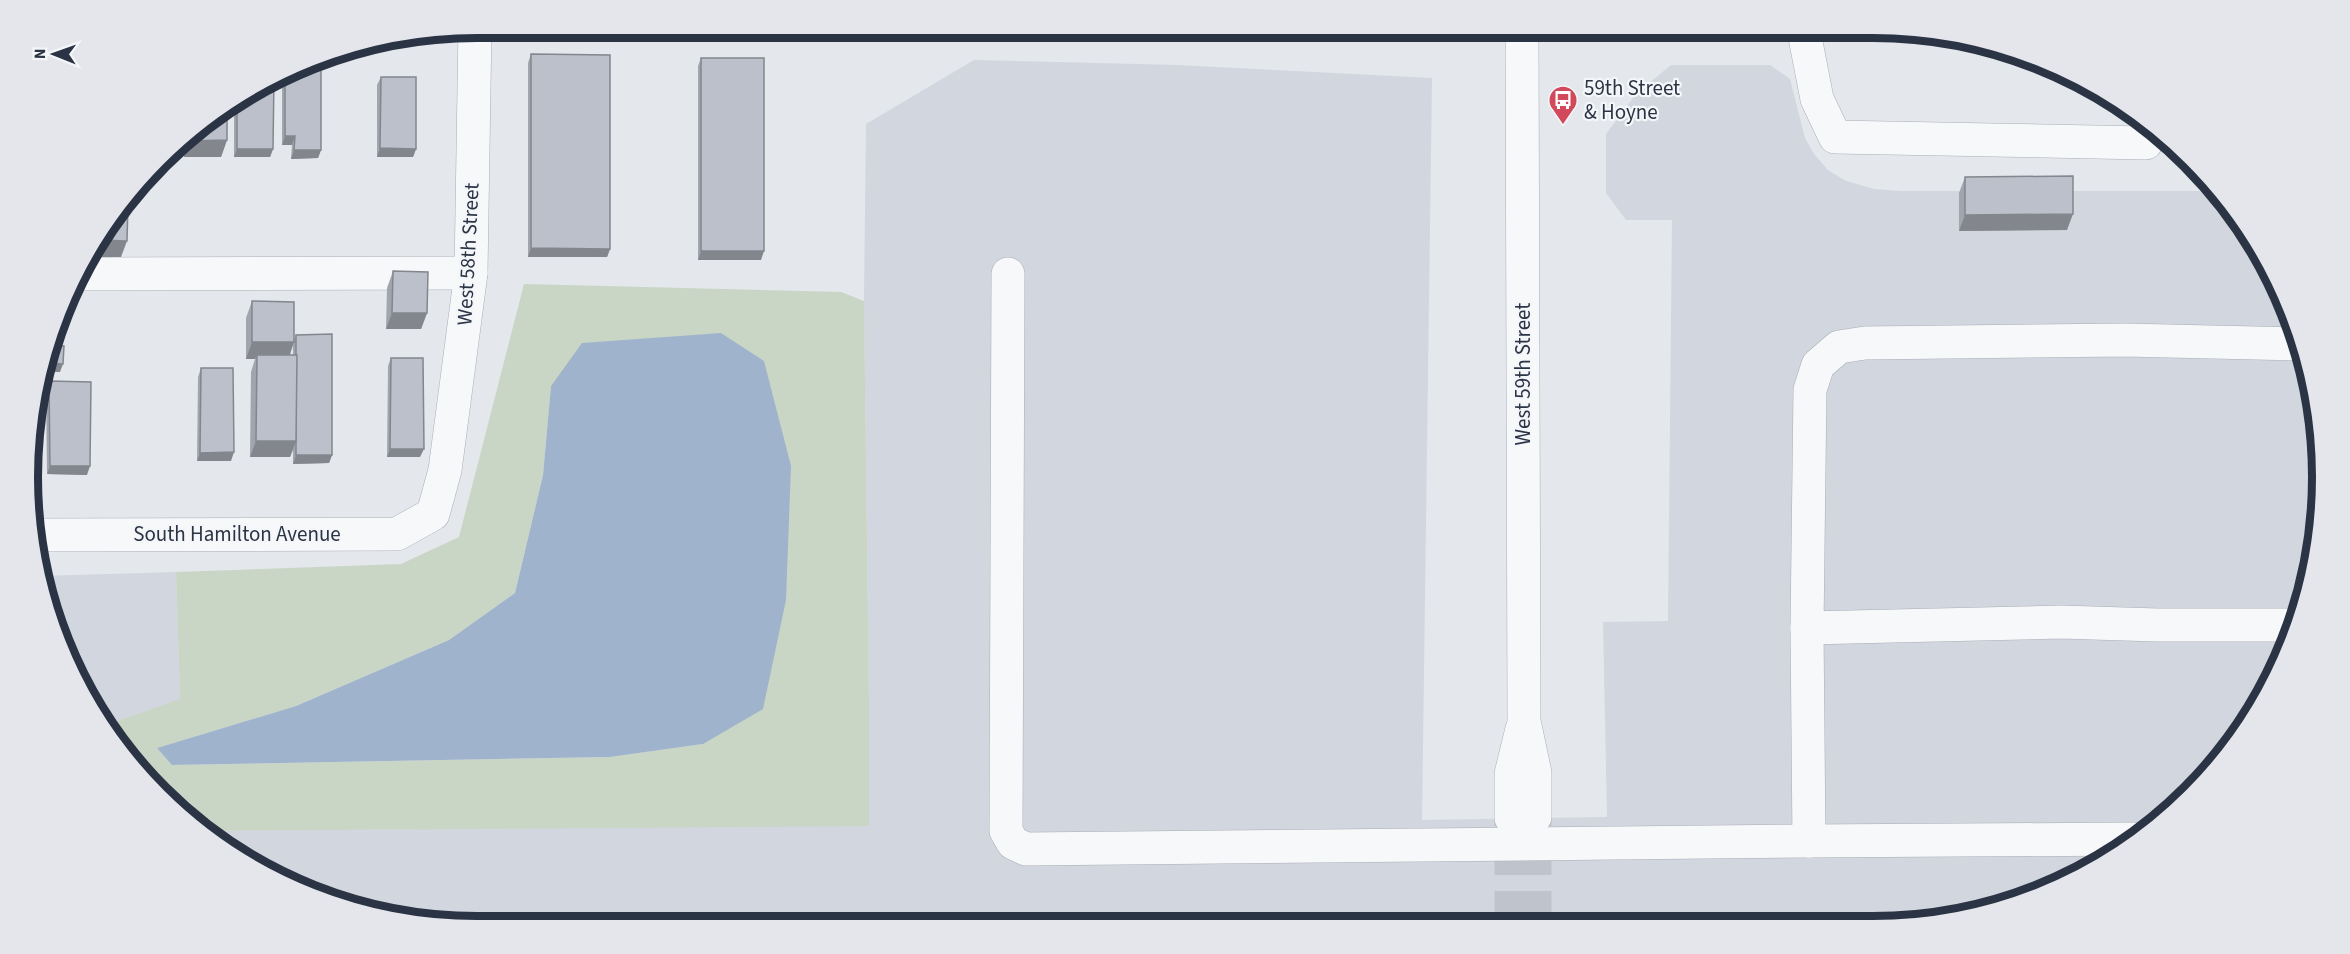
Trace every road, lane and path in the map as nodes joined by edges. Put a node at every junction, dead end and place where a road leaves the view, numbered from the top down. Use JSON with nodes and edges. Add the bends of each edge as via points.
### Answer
{"nodes":[{"id":1,"x":475,"y":38,"type":"edge"},
{"id":2,"x":1522,"y":38,"type":"edge"},
{"id":3,"x":1805,"y":38,"type":"edge"},
{"id":4,"x":2146,"y":143,"type":"dead end"},
{"id":5,"x":471,"y":273,"type":"junction"},
{"id":6,"x":88,"y":274,"type":"edge"},
{"id":7,"x":1008,"y":274,"type":"dead end"},
{"id":8,"x":2292,"y":344,"type":"edge"},
{"id":9,"x":433,"y":514,"type":"joint"},
{"id":10,"x":41,"y":535,"type":"edge"},
{"id":11,"x":2286,"y":625,"type":"edge"},
{"id":12,"x":1807,"y":628,"type":"junction"},
{"id":13,"x":1523,"y":817,"type":"tunnel mouth"},
{"id":14,"x":2120,"y":840,"type":"edge"},
{"id":15,"x":1809,"y":841,"type":"junction"}],
"edges":[{"from":1,"to":5,"type":"street","name":"West 58th Street"},
{"from":2,"to":13,"type":"street","name":"West 59th Street","via":[[1524,721],[1535,773]]},
{"from":3,"to":4,"type":"street","via":[[1817,99],[1835,137]]},
{"from":5,"to":6,"type":"street"},
{"from":5,"to":9,"type":"street","name":"West 58th Street","via":[[445,470]]},
{"from":7,"to":15,"type":"street","via":[[1006,831],[1013,843],[1026,849]]},
{"from":8,"to":12,"type":"street","via":[[2114,340],[1865,342],[1839,347],[1818,365],[1810,390]]},
{"from":9,"to":10,"type":"street","name":"South Hamilton Avenue","via":[[397,534]]},
{"from":11,"to":12,"type":"street","via":[[2061,622]]},
{"from":12,"to":15,"type":"street"},
{"from":14,"to":15,"type":"street"}]}
